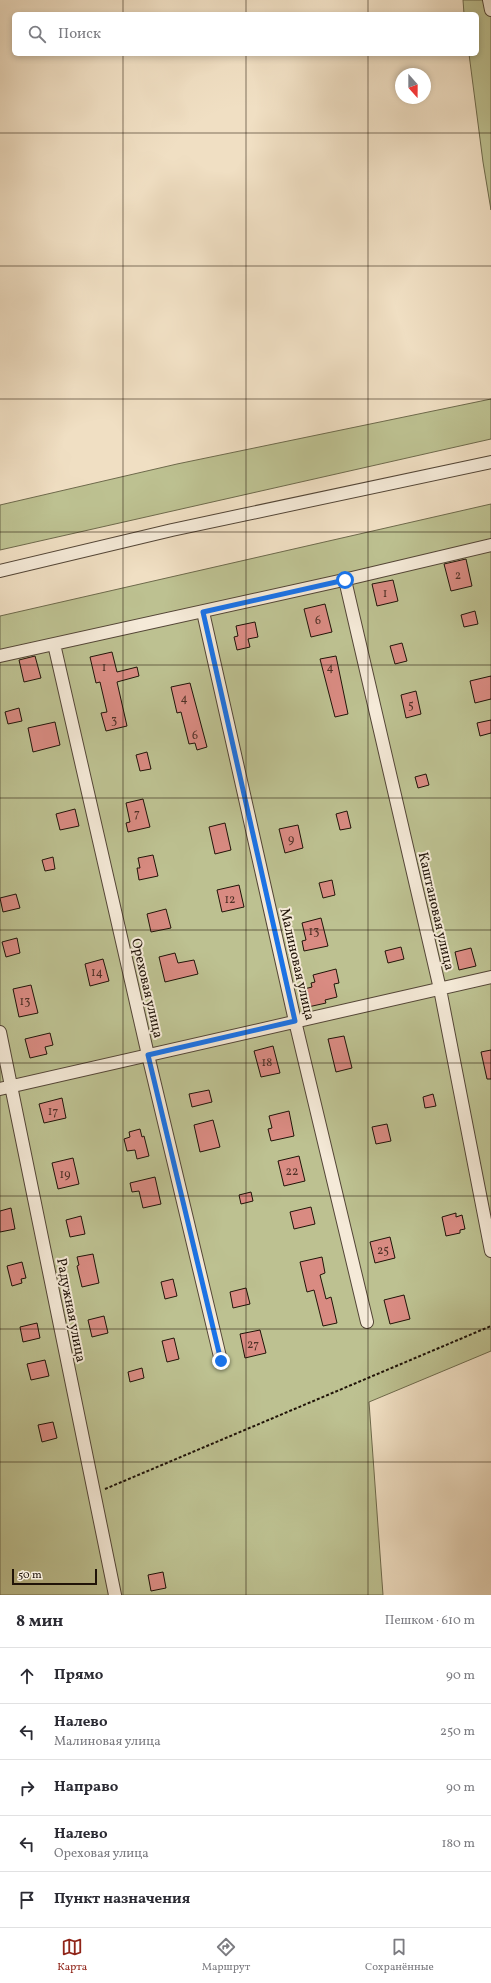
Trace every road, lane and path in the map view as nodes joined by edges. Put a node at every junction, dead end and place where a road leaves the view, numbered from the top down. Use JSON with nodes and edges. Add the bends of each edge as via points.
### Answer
{"nodes":[{"id":1,"x":489,"y":0,"type":"edge"},
{"id":2,"x":491,"y":10,"type":"edge"},
{"id":3,"x":491,"y":462,"type":"edge"},
{"id":4,"x":490,"y":549,"type":"edge"},
{"id":5,"x":0,"y":571,"type":"edge"},
{"id":6,"x":345,"y":580,"type":"junction"},
{"id":7,"x":203,"y":612,"type":"junction"},
{"id":8,"x":54,"y":644,"type":"junction"},
{"id":9,"x":0,"y":656,"type":"edge"},
{"id":10,"x":491,"y":977,"type":"edge"},
{"id":11,"x":440,"y":989,"type":"junction"},
{"id":12,"x":295,"y":1021,"type":"junction"},
{"id":13,"x":0,"y":1032,"type":"edge"},
{"id":14,"x":148,"y":1055,"type":"junction"},
{"id":15,"x":6,"y":1088,"type":"edge"},
{"id":16,"x":491,"y":1251,"type":"edge"},
{"id":17,"x":368,"y":1322,"type":"dead end"},
{"id":18,"x":491,"y":1326,"type":"edge"},
{"id":19,"x":221,"y":1361,"type":"dead end"},
{"id":20,"x":94,"y":1494,"type":"junction"},
{"id":21,"x":115,"y":1595,"type":"edge"}],
"edges":[{"from":1,"to":2,"type":"street"},
{"from":3,"to":5,"type":"street","via":[[172,530]]},
{"from":4,"to":6,"type":"street"},
{"from":6,"to":7,"type":"street"},
{"from":6,"to":11,"type":"street","name":"Каштановая улица"},
{"from":7,"to":8,"type":"street"},
{"from":7,"to":12,"type":"street","name":"Малиновая улица"},
{"from":8,"to":9,"type":"street"},
{"from":8,"to":14,"type":"street","name":"Ореховая улица"},
{"from":10,"to":11,"type":"street"},
{"from":11,"to":12,"type":"street"},
{"from":11,"to":16,"type":"street","name":"Каштановая улица"},
{"from":12,"to":14,"type":"street"},
{"from":12,"to":17,"type":"street","name":"Малиновая улица"},
{"from":13,"to":15,"type":"street","name":"Радужная улица"},
{"from":14,"to":15,"type":"street"},
{"from":14,"to":19,"type":"street","name":"Ореховая улица"},
{"from":15,"to":20,"type":"street","name":"Радужная улица"},
{"from":18,"to":20,"type":"path"},
{"from":20,"to":21,"type":"street","name":"Радужная улица"}]}
